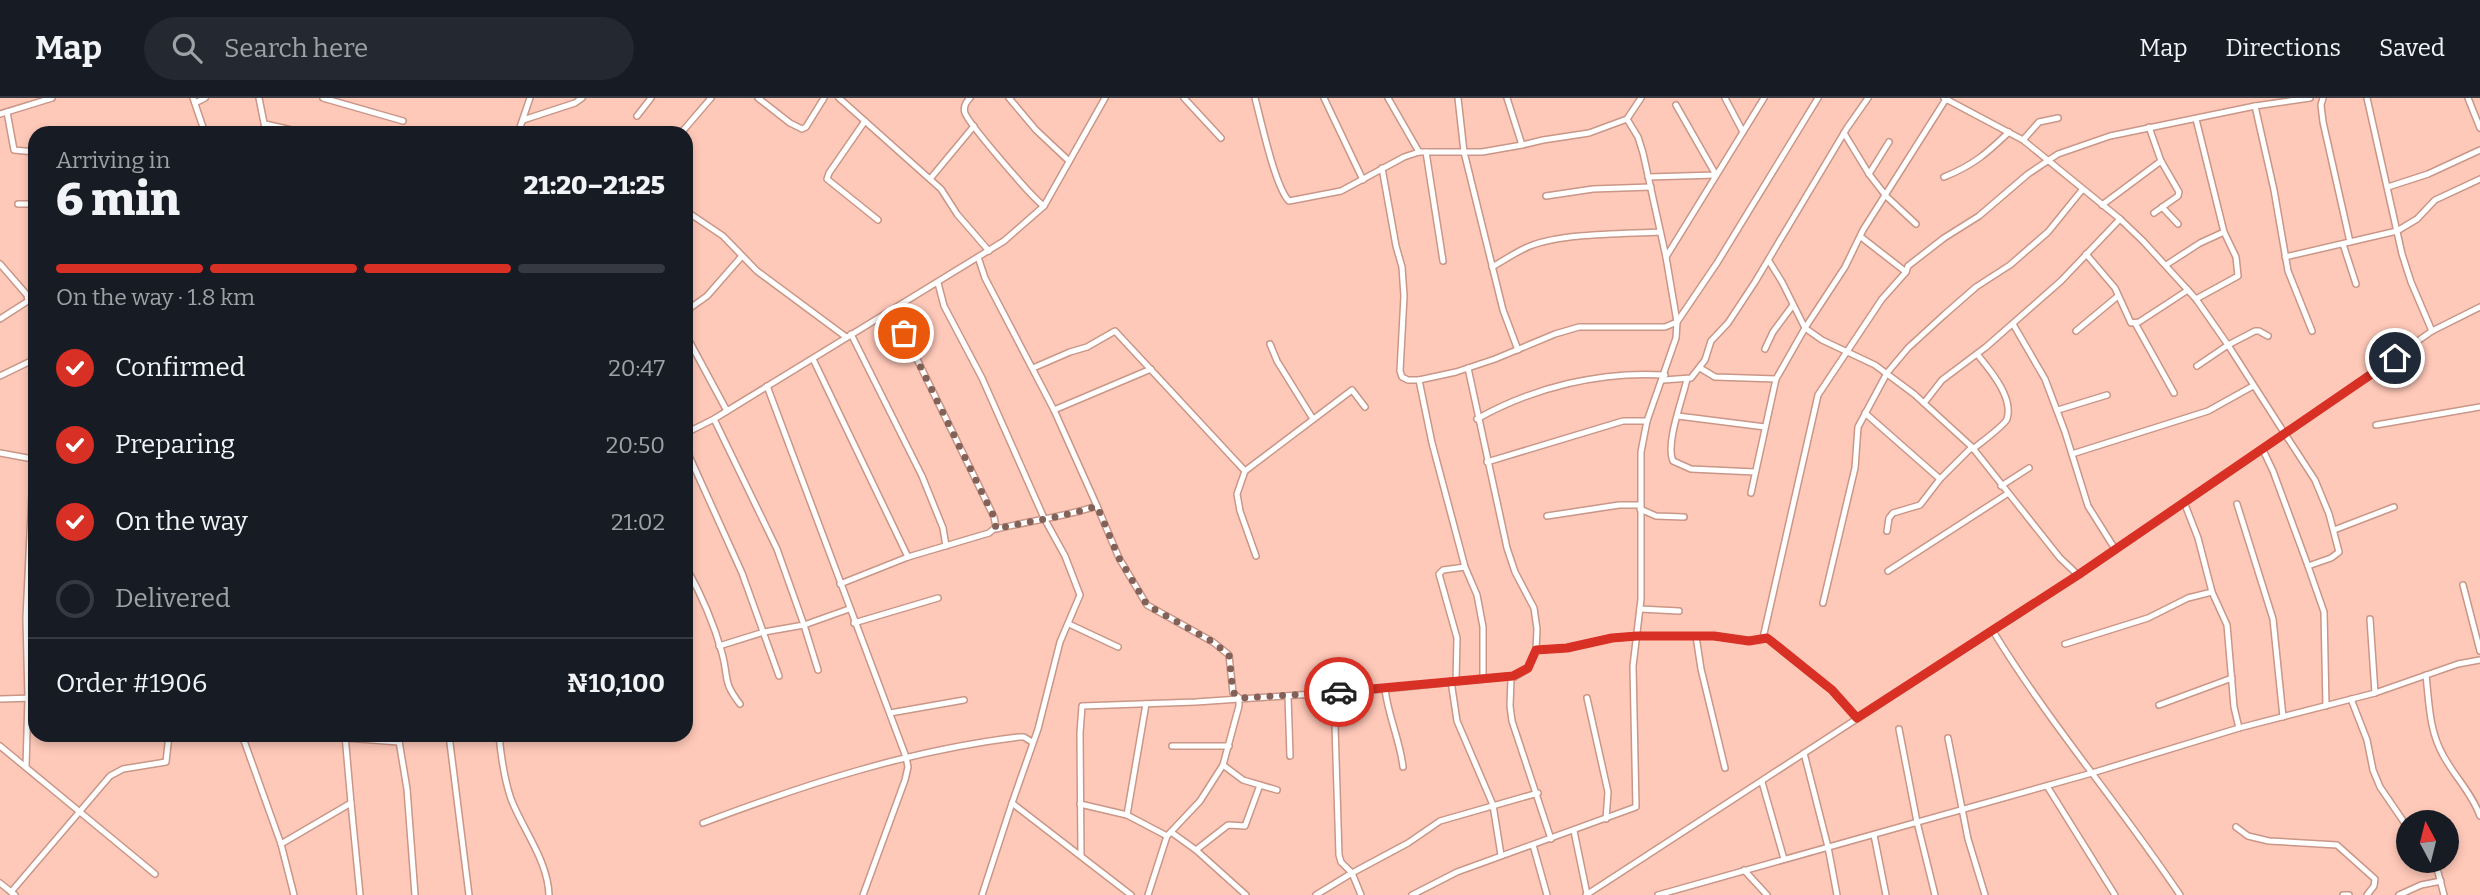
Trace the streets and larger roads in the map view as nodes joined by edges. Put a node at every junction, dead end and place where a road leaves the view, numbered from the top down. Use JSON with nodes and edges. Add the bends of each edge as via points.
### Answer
{"nodes":[{"id":1,"x":52,"y":98,"type":"edge"},
{"id":2,"x":205,"y":98,"type":"edge"},
{"id":3,"x":259,"y":98,"type":"edge"},
{"id":4,"x":323,"y":98,"type":"edge"},
{"id":5,"x":530,"y":98,"type":"edge"},
{"id":6,"x":582,"y":98,"type":"edge"},
{"id":7,"x":651,"y":98,"type":"edge"},
{"id":8,"x":711,"y":98,"type":"edge"},
{"id":9,"x":758,"y":98,"type":"edge"},
{"id":10,"x":824,"y":98,"type":"edge"},
{"id":11,"x":839,"y":98,"type":"edge"},
{"id":12,"x":970,"y":98,"type":"edge"},
{"id":13,"x":1009,"y":98,"type":"edge"},
{"id":14,"x":1105,"y":98,"type":"edge"},
{"id":15,"x":1184,"y":98,"type":"edge"},
{"id":16,"x":1255,"y":98,"type":"edge"},
{"id":17,"x":1324,"y":98,"type":"edge"},
{"id":18,"x":1388,"y":98,"type":"edge"},
{"id":19,"x":1458,"y":98,"type":"edge"},
{"id":20,"x":1507,"y":98,"type":"edge"},
{"id":21,"x":1641,"y":98,"type":"edge"},
{"id":22,"x":1724,"y":98,"type":"edge"},
{"id":23,"x":1764,"y":98,"type":"edge"},
{"id":24,"x":1818,"y":98,"type":"edge"},
{"id":25,"x":1868,"y":98,"type":"edge"},
{"id":26,"x":2310,"y":98,"type":"edge"},
{"id":27,"x":2323,"y":98,"type":"edge"},
{"id":28,"x":2367,"y":98,"type":"edge"},
{"id":29,"x":2468,"y":98,"type":"edge"},
{"id":30,"x":1945,"y":99,"type":"edge"},
{"id":31,"x":194,"y":100,"type":"edge"},
{"id":32,"x":1676,"y":105,"type":"dead end"},
{"id":33,"x":2255,"y":106,"type":"junction"},
{"id":34,"x":4,"y":113,"type":"edge"},
{"id":35,"x":638,"y":116,"type":"dead end"},
{"id":36,"x":2058,"y":118,"type":"dead end"},
{"id":37,"x":2196,"y":118,"type":"junction"},
{"id":38,"x":1627,"y":119,"type":"junction"},
{"id":39,"x":523,"y":120,"type":"junction"},
{"id":40,"x":402,"y":121,"type":"dead end"},
{"id":41,"x":865,"y":121,"type":"junction"},
{"id":42,"x":265,"y":124,"type":"joint"},
{"id":43,"x":203,"y":126,"type":"edge"},
{"id":44,"x":274,"y":126,"type":"edge"},
{"id":45,"x":521,"y":126,"type":"edge"},
{"id":46,"x":687,"y":126,"type":"edge"},
{"id":47,"x":974,"y":126,"type":"junction"},
{"id":48,"x":2149,"y":127,"type":"junction"},
{"id":49,"x":2480,"y":128,"type":"edge"},
{"id":50,"x":1744,"y":132,"type":"junction"},
{"id":51,"x":2009,"y":132,"type":"junction"},
{"id":52,"x":1844,"y":133,"type":"junction"},
{"id":53,"x":1221,"y":138,"type":"dead end"},
{"id":54,"x":2023,"y":140,"type":"junction"},
{"id":55,"x":1889,"y":142,"type":"dead end"},
{"id":56,"x":1522,"y":145,"type":"junction"},
{"id":57,"x":2480,"y":150,"type":"edge"},
{"id":58,"x":28,"y":151,"type":"edge"},
{"id":59,"x":1419,"y":152,"type":"junction"},
{"id":60,"x":1426,"y":152,"type":"junction"},
{"id":61,"x":1464,"y":152,"type":"junction"},
{"id":62,"x":2048,"y":160,"type":"junction"},
{"id":63,"x":1069,"y":161,"type":"junction"},
{"id":64,"x":2161,"y":161,"type":"junction"},
{"id":65,"x":1382,"y":168,"type":"junction"},
{"id":66,"x":1716,"y":174,"type":"junction"},
{"id":67,"x":1869,"y":174,"type":"junction"},
{"id":68,"x":1648,"y":177,"type":"junction"},
{"id":69,"x":1944,"y":177,"type":"dead end"},
{"id":70,"x":930,"y":179,"type":"junction"},
{"id":71,"x":2480,"y":179,"type":"edge"},
{"id":72,"x":1363,"y":180,"type":"junction"},
{"id":73,"x":1651,"y":187,"type":"junction"},
{"id":74,"x":2388,"y":187,"type":"junction"},
{"id":75,"x":2082,"y":190,"type":"junction"},
{"id":76,"x":1886,"y":195,"type":"junction"},
{"id":77,"x":1546,"y":196,"type":"dead end"},
{"id":78,"x":18,"y":204,"type":"dead end"},
{"id":79,"x":28,"y":204,"type":"edge"},
{"id":80,"x":2102,"y":205,"type":"junction"},
{"id":81,"x":1044,"y":206,"type":"junction"},
{"id":82,"x":2162,"y":207,"type":"junction"},
{"id":83,"x":2154,"y":213,"type":"dead end"},
{"id":84,"x":693,"y":216,"type":"edge"},
{"id":85,"x":2120,"y":219,"type":"junction"},
{"id":86,"x":878,"y":220,"type":"dead end"},
{"id":87,"x":1916,"y":224,"type":"dead end"},
{"id":88,"x":2178,"y":224,"type":"dead end"},
{"id":89,"x":1660,"y":232,"type":"junction"},
{"id":90,"x":2224,"y":232,"type":"junction"},
{"id":91,"x":2397,"y":232,"type":"junction"},
{"id":92,"x":1861,"y":237,"type":"junction"},
{"id":93,"x":2347,"y":243,"type":"junction"},
{"id":94,"x":989,"y":251,"type":"junction"},
{"id":95,"x":2086,"y":254,"type":"junction"},
{"id":96,"x":742,"y":256,"type":"junction"},
{"id":97,"x":978,"y":257,"type":"junction"},
{"id":98,"x":1665,"y":257,"type":"junction"},
{"id":99,"x":2285,"y":257,"type":"junction"},
{"id":100,"x":1443,"y":261,"type":"dead end"},
{"id":101,"x":1769,"y":261,"type":"junction"},
{"id":102,"x":0,"y":264,"type":"edge"},
{"id":103,"x":2166,"y":265,"type":"junction"},
{"id":104,"x":1492,"y":267,"type":"junction"},
{"id":105,"x":1906,"y":272,"type":"junction"},
{"id":106,"x":938,"y":283,"type":"junction"},
{"id":107,"x":2356,"y":284,"type":"dead end"},
{"id":108,"x":2188,"y":290,"type":"junction"},
{"id":109,"x":2118,"y":296,"type":"junction"},
{"id":110,"x":2196,"y":299,"type":"junction"},
{"id":111,"x":1793,"y":305,"type":"junction"},
{"id":112,"x":693,"y":306,"type":"edge"},
{"id":113,"x":2480,"y":307,"type":"edge"},
{"id":114,"x":893,"y":310,"type":"junction"},
{"id":115,"x":0,"y":318,"type":"edge"},
{"id":116,"x":1678,"y":322,"type":"junction"},
{"id":117,"x":2135,"y":323,"type":"junction"},
{"id":118,"x":2014,"y":324,"type":"junction"},
{"id":119,"x":1805,"y":328,"type":"junction"},
{"id":120,"x":2076,"y":331,"type":"dead end"},
{"id":121,"x":2312,"y":331,"type":"dead end"},
{"id":122,"x":2432,"y":331,"type":"junction"},
{"id":123,"x":849,"y":335,"type":"junction"},
{"id":124,"x":2269,"y":336,"type":"dead end"},
{"id":125,"x":1270,"y":344,"type":"dead end"},
{"id":126,"x":2228,"y":345,"type":"junction"},
{"id":127,"x":693,"y":348,"type":"edge"},
{"id":128,"x":1765,"y":349,"type":"dead end"},
{"id":129,"x":1518,"y":350,"type":"junction"},
{"id":130,"x":1847,"y":352,"type":"junction"},
{"id":131,"x":1977,"y":354,"type":"junction"},
{"id":132,"x":813,"y":359,"type":"junction"},
{"id":133,"x":28,"y":362,"type":"edge"},
{"id":134,"x":2197,"y":366,"type":"dead end"},
{"id":135,"x":1033,"y":368,"type":"junction"},
{"id":136,"x":1468,"y":368,"type":"junction"},
{"id":137,"x":1700,"y":368,"type":"junction"},
{"id":138,"x":1151,"y":369,"type":"junction"},
{"id":139,"x":1887,"y":373,"type":"junction"},
{"id":140,"x":0,"y":376,"type":"edge"},
{"id":141,"x":1664,"y":377,"type":"junction"},
{"id":142,"x":1687,"y":379,"type":"junction"},
{"id":143,"x":1776,"y":379,"type":"junction"},
{"id":144,"x":1419,"y":380,"type":"junction"},
{"id":145,"x":1346,"y":382,"type":"dead end"},
{"id":146,"x":767,"y":386,"type":"junction"},
{"id":147,"x":2253,"y":386,"type":"junction"},
{"id":148,"x":1352,"y":390,"type":"junction"},
{"id":149,"x":2174,"y":393,"type":"dead end"},
{"id":150,"x":2107,"y":395,"type":"dead end"},
{"id":151,"x":1924,"y":403,"type":"junction"},
{"id":152,"x":1365,"y":407,"type":"dead end"},
{"id":153,"x":2480,"y":407,"type":"edge"},
{"id":154,"x":1054,"y":410,"type":"junction"},
{"id":155,"x":2058,"y":410,"type":"junction"},
{"id":156,"x":727,"y":411,"type":"junction"},
{"id":157,"x":1865,"y":413,"type":"junction"},
{"id":158,"x":1678,"y":416,"type":"junction"},
{"id":159,"x":714,"y":419,"type":"junction"},
{"id":160,"x":1313,"y":419,"type":"junction"},
{"id":161,"x":1478,"y":419,"type":"junction"},
{"id":162,"x":1647,"y":421,"type":"junction"},
{"id":163,"x":2376,"y":425,"type":"dead end"},
{"id":164,"x":1765,"y":427,"type":"junction"},
{"id":165,"x":693,"y":429,"type":"edge"},
{"id":166,"x":2285,"y":434,"type":"junction"},
{"id":167,"x":1973,"y":448,"type":"junction"},
{"id":168,"x":2263,"y":450,"type":"junction"},
{"id":169,"x":0,"y":453,"type":"edge"},
{"id":170,"x":2072,"y":454,"type":"junction"},
{"id":171,"x":28,"y":458,"type":"edge"},
{"id":172,"x":1487,"y":462,"type":"junction"},
{"id":173,"x":693,"y":464,"type":"edge"},
{"id":174,"x":2029,"y":468,"type":"dead end"},
{"id":175,"x":1245,"y":471,"type":"junction"},
{"id":176,"x":1755,"y":472,"type":"junction"},
{"id":177,"x":1940,"y":479,"type":"junction"},
{"id":178,"x":2001,"y":486,"type":"junction"},
{"id":179,"x":1751,"y":493,"type":"dead end"},
{"id":180,"x":2007,"y":494,"type":"junction"},
{"id":181,"x":2184,"y":502,"type":"junction"},
{"id":182,"x":2237,"y":504,"type":"dead end"},
{"id":183,"x":1097,"y":506,"type":"junction"},
{"id":184,"x":1640,"y":507,"type":"junction"},
{"id":185,"x":2394,"y":507,"type":"dead end"},
{"id":186,"x":1547,"y":516,"type":"dead end"},
{"id":187,"x":1044,"y":517,"type":"junction"},
{"id":188,"x":1684,"y":517,"type":"dead end"},
{"id":189,"x":996,"y":529,"type":"junction"},
{"id":190,"x":2334,"y":530,"type":"junction"},
{"id":191,"x":1888,"y":531,"type":"dead end"},
{"id":192,"x":947,"y":545,"type":"junction"},
{"id":193,"x":2115,"y":549,"type":"junction"},
{"id":194,"x":1256,"y":556,"type":"dead end"},
{"id":195,"x":908,"y":557,"type":"junction"},
{"id":196,"x":2308,"y":566,"type":"junction"},
{"id":197,"x":28,"y":567,"type":"edge"},
{"id":198,"x":1465,"y":567,"type":"junction"},
{"id":199,"x":1888,"y":571,"type":"dead end"},
{"id":200,"x":2078,"y":575,"type":"junction"},
{"id":201,"x":693,"y":580,"type":"edge"},
{"id":202,"x":840,"y":584,"type":"junction"},
{"id":203,"x":2463,"y":585,"type":"dead end"},
{"id":204,"x":27,"y":589,"type":"joint"},
{"id":205,"x":2211,"y":592,"type":"junction"},
{"id":206,"x":938,"y":598,"type":"dead end"},
{"id":207,"x":1823,"y":603,"type":"dead end"},
{"id":208,"x":849,"y":609,"type":"junction"},
{"id":209,"x":1640,"y":609,"type":"junction"},
{"id":210,"x":1679,"y":611,"type":"dead end"},
{"id":211,"x":28,"y":616,"type":"edge"},
{"id":212,"x":2370,"y":620,"type":"dead end"},
{"id":213,"x":854,"y":623,"type":"junction"},
{"id":214,"x":1069,"y":624,"type":"junction"},
{"id":215,"x":804,"y":625,"type":"junction"},
{"id":216,"x":1993,"y":631,"type":"junction"},
{"id":217,"x":764,"y":632,"type":"junction"},
{"id":218,"x":1637,"y":636,"type":"junction"},
{"id":219,"x":1696,"y":636,"type":"junction"},
{"id":220,"x":1763,"y":638,"type":"junction"},
{"id":221,"x":2065,"y":644,"type":"dead end"},
{"id":222,"x":719,"y":646,"type":"junction"},
{"id":223,"x":1118,"y":647,"type":"dead end"},
{"id":224,"x":1536,"y":650,"type":"junction"},
{"id":225,"x":2480,"y":651,"type":"edge"},
{"id":226,"x":2480,"y":660,"type":"edge"},
{"id":227,"x":818,"y":670,"type":"dead end"},
{"id":228,"x":2426,"y":675,"type":"junction"},
{"id":229,"x":779,"y":676,"type":"dead end"},
{"id":230,"x":1513,"y":676,"type":"junction"},
{"id":231,"x":2232,"y":678,"type":"junction"},
{"id":232,"x":1483,"y":679,"type":"junction"},
{"id":233,"x":1454,"y":681,"type":"junction"},
{"id":234,"x":1385,"y":690,"type":"junction"},
{"id":235,"x":1334,"y":693,"type":"junction"},
{"id":236,"x":2375,"y":693,"type":"junction"},
{"id":237,"x":1288,"y":696,"type":"junction"},
{"id":238,"x":28,"y":698,"type":"edge"},
{"id":239,"x":1239,"y":698,"type":"junction"},
{"id":240,"x":1587,"y":698,"type":"dead end"},
{"id":241,"x":0,"y":699,"type":"edge"},
{"id":242,"x":2351,"y":699,"type":"junction"},
{"id":243,"x":964,"y":700,"type":"dead end"},
{"id":244,"x":740,"y":704,"type":"dead end"},
{"id":245,"x":1146,"y":704,"type":"junction"},
{"id":246,"x":2159,"y":705,"type":"dead end"},
{"id":247,"x":2326,"y":706,"type":"junction"},
{"id":248,"x":890,"y":713,"type":"junction"},
{"id":249,"x":2283,"y":717,"type":"junction"},
{"id":250,"x":1857,"y":718,"type":"junction"},
{"id":251,"x":2239,"y":728,"type":"junction"},
{"id":252,"x":1899,"y":729,"type":"dead end"},
{"id":253,"x":1948,"y":738,"type":"dead end"},
{"id":254,"x":28,"y":739,"type":"edge"},
{"id":255,"x":169,"y":742,"type":"edge"},
{"id":256,"x":245,"y":742,"type":"edge"},
{"id":257,"x":346,"y":742,"type":"edge"},
{"id":258,"x":399,"y":742,"type":"edge"},
{"id":259,"x":450,"y":742,"type":"edge"},
{"id":260,"x":500,"y":742,"type":"edge"},
{"id":261,"x":1032,"y":742,"type":"junction"},
{"id":262,"x":0,"y":746,"type":"edge"},
{"id":263,"x":1172,"y":746,"type":"dead end"},
{"id":264,"x":1229,"y":746,"type":"junction"},
{"id":265,"x":1804,"y":753,"type":"junction"},
{"id":266,"x":1290,"y":756,"type":"dead end"},
{"id":267,"x":906,"y":757,"type":"junction"},
{"id":268,"x":1223,"y":765,"type":"junction"},
{"id":269,"x":26,"y":767,"type":"junction"},
{"id":270,"x":1403,"y":767,"type":"dead end"},
{"id":271,"x":1725,"y":768,"type":"dead end"},
{"id":272,"x":2092,"y":774,"type":"junction"},
{"id":273,"x":1762,"y":782,"type":"junction"},
{"id":274,"x":1260,"y":785,"type":"junction"},
{"id":275,"x":2047,"y":786,"type":"junction"},
{"id":276,"x":1277,"y":790,"type":"dead end"},
{"id":277,"x":1538,"y":793,"type":"junction"},
{"id":278,"x":351,"y":803,"type":"junction"},
{"id":279,"x":1012,"y":803,"type":"junction"},
{"id":280,"x":1080,"y":804,"type":"junction"},
{"id":281,"x":1493,"y":805,"type":"junction"},
{"id":282,"x":1963,"y":810,"type":"junction"},
{"id":283,"x":2396,"y":811,"type":"edge"},
{"id":284,"x":78,"y":812,"type":"junction"},
{"id":285,"x":1127,"y":815,"type":"junction"},
{"id":286,"x":2480,"y":816,"type":"edge"},
{"id":287,"x":1606,"y":819,"type":"junction"},
{"id":288,"x":703,"y":822,"type":"dead end"},
{"id":289,"x":1917,"y":822,"type":"junction"},
{"id":290,"x":2236,"y":827,"type":"dead end"},
{"id":291,"x":1574,"y":831,"type":"junction"},
{"id":292,"x":1169,"y":834,"type":"junction"},
{"id":293,"x":1874,"y":835,"type":"junction"},
{"id":294,"x":1551,"y":839,"type":"junction"},
{"id":295,"x":281,"y":844,"type":"junction"},
{"id":296,"x":1533,"y":845,"type":"junction"},
{"id":297,"x":1828,"y":847,"type":"junction"},
{"id":298,"x":1196,"y":850,"type":"junction"},
{"id":299,"x":1501,"y":855,"type":"junction"},
{"id":300,"x":1081,"y":856,"type":"junction"},
{"id":301,"x":1784,"y":859,"type":"junction"},
{"id":302,"x":1744,"y":870,"type":"junction"},
{"id":303,"x":1352,"y":873,"type":"junction"},
{"id":304,"x":2439,"y":873,"type":"edge"},
{"id":305,"x":155,"y":874,"type":"dead end"},
{"id":306,"x":2441,"y":881,"type":"junction"},
{"id":307,"x":0,"y":883,"type":"edge"},
{"id":308,"x":13,"y":893,"type":"edge"},
{"id":309,"x":1128,"y":894,"type":"edge"},
{"id":310,"x":1587,"y":894,"type":"edge"},
{"id":311,"x":294,"y":895,"type":"edge"},
{"id":312,"x":360,"y":895,"type":"edge"},
{"id":313,"x":415,"y":895,"type":"edge"},
{"id":314,"x":469,"y":895,"type":"edge"},
{"id":315,"x":549,"y":895,"type":"edge"},
{"id":316,"x":863,"y":895,"type":"edge"},
{"id":317,"x":982,"y":895,"type":"edge"},
{"id":318,"x":1148,"y":895,"type":"edge"},
{"id":319,"x":1246,"y":895,"type":"edge"},
{"id":320,"x":1317,"y":895,"type":"edge"},
{"id":321,"x":1361,"y":895,"type":"edge"},
{"id":322,"x":1412,"y":895,"type":"edge"},
{"id":323,"x":1547,"y":895,"type":"edge"},
{"id":324,"x":1658,"y":895,"type":"edge"},
{"id":325,"x":1767,"y":895,"type":"edge"},
{"id":326,"x":1837,"y":895,"type":"edge"},
{"id":327,"x":1886,"y":895,"type":"edge"},
{"id":328,"x":1935,"y":895,"type":"edge"},
{"id":329,"x":1985,"y":895,"type":"edge"},
{"id":330,"x":2115,"y":895,"type":"edge"},
{"id":331,"x":2180,"y":895,"type":"edge"},
{"id":332,"x":2343,"y":895,"type":"edge"},
{"id":333,"x":2349,"y":895,"type":"edge"},
{"id":334,"x":2367,"y":895,"type":"edge"},
{"id":335,"x":2399,"y":895,"type":"edge"},
{"id":336,"x":2444,"y":895,"type":"edge"}],
"edges":[{"from":1,"to":34,"type":"street"},
{"from":2,"to":31,"type":"street"},
{"from":3,"to":42,"type":"street"},
{"from":4,"to":40,"type":"street"},
{"from":5,"to":39,"type":"street"},
{"from":6,"to":39,"type":"street"},
{"from":7,"to":35,"type":"street"},
{"from":8,"to":46,"type":"street"},
{"from":9,"to":10,"type":"street","via":[[802,129]]},
{"from":11,"to":41,"type":"street"},
{"from":12,"to":47,"type":"street","via":[[965,112]]},
{"from":13,"to":63,"type":"street"},
{"from":14,"to":63,"type":"street"},
{"from":15,"to":53,"type":"street"},
{"from":16,"to":72,"type":"street","via":[[1288,201],[1341,191]]},
{"from":17,"to":72,"type":"street"},
{"from":18,"to":59,"type":"street"},
{"from":19,"to":61,"type":"street"},
{"from":20,"to":56,"type":"street"},
{"from":21,"to":38,"type":"street"},
{"from":22,"to":50,"type":"street"},
{"from":23,"to":50,"type":"street"},
{"from":24,"to":116,"type":"street"},
{"from":25,"to":52,"type":"street"},
{"from":26,"to":33,"type":"street"},
{"from":27,"to":93,"type":"street","via":[[2320,106]]},
{"from":28,"to":74,"type":"street"},
{"from":29,"to":49,"type":"street"},
{"from":30,"to":51,"type":"street"},
{"from":30,"to":76,"type":"street"},
{"from":31,"to":43,"type":"street"},
{"from":32,"to":66,"type":"street"},
{"from":33,"to":37,"type":"street"},
{"from":33,"to":99,"type":"street"},
{"from":34,"to":58,"type":"street","via":[[14,149]]},
{"from":36,"to":54,"type":"street","via":[[2039,122]]},
{"from":37,"to":48,"type":"street"},
{"from":37,"to":90,"type":"street"},
{"from":38,"to":56,"type":"street","via":[[1589,133]]},
{"from":38,"to":68,"type":"street","via":[[1638,137]]},
{"from":39,"to":45,"type":"street"},
{"from":41,"to":70,"type":"street"},
{"from":41,"to":86,"type":"street","via":[[827,179]]},
{"from":42,"to":44,"type":"street"},
{"from":47,"to":70,"type":"street"},
{"from":47,"to":81,"type":"street"},
{"from":48,"to":62,"type":"street","via":[[2110,136]]},
{"from":48,"to":64,"type":"street"},
{"from":50,"to":66,"type":"street"},
{"from":51,"to":54,"type":"street"},
{"from":51,"to":69,"type":"street","via":[[1989,152]]},
{"from":52,"to":67,"type":"street"},
{"from":52,"to":101,"type":"street"},
{"from":54,"to":62,"type":"street"},
{"from":55,"to":67,"type":"street"},
{"from":56,"to":61,"type":"street"},
{"from":57,"to":74,"type":"street"},
{"from":59,"to":60,"type":"street"},
{"from":59,"to":65,"type":"street"},
{"from":60,"to":61,"type":"street"},
{"from":60,"to":100,"type":"street"},
{"from":61,"to":104,"type":"street"},
{"from":62,"to":75,"type":"street"},
{"from":62,"to":105,"type":"street"},
{"from":63,"to":81,"type":"street"},
{"from":64,"to":80,"type":"street"},
{"from":64,"to":82,"type":"street","via":[[2179,192]]},
{"from":65,"to":72,"type":"street"},
{"from":65,"to":144,"type":"street","via":[[1402,267],[1400,371],[1408,380]]},
{"from":66,"to":68,"type":"street"},
{"from":66,"to":98,"type":"street"},
{"from":67,"to":76,"type":"street"},
{"from":68,"to":73,"type":"street"},
{"from":70,"to":94,"type":"street"},
{"from":71,"to":91,"type":"street","via":[[2435,200]]},
{"from":73,"to":77,"type":"street"},
{"from":73,"to":89,"type":"street"},
{"from":74,"to":91,"type":"street"},
{"from":75,"to":80,"type":"street"},
{"from":75,"to":139,"type":"street","via":[[2048,232],[1944,315]]},
{"from":76,"to":87,"type":"street"},
{"from":76,"to":92,"type":"street"},
{"from":78,"to":79,"type":"street"},
{"from":80,"to":85,"type":"street"},
{"from":81,"to":94,"type":"street"},
{"from":82,"to":83,"type":"street"},
{"from":82,"to":88,"type":"street"},
{"from":84,"to":96,"type":"street"},
{"from":85,"to":95,"type":"street"},
{"from":85,"to":103,"type":"street"},
{"from":89,"to":98,"type":"street"},
{"from":89,"to":104,"type":"street","via":[[1548,242]]},
{"from":90,"to":103,"type":"street"},
{"from":90,"to":110,"type":"street","via":[[2236,257],[2238,276]]},
{"from":91,"to":93,"type":"street"},
{"from":91,"to":122,"type":"street"},
{"from":92,"to":105,"type":"street"},
{"from":92,"to":119,"type":"street"},
{"from":93,"to":99,"type":"street"},
{"from":93,"to":107,"type":"street"},
{"from":94,"to":97,"type":"street"},
{"from":95,"to":109,"type":"street"},
{"from":95,"to":118,"type":"street"},
{"from":96,"to":112,"type":"street"},
{"from":96,"to":123,"type":"street"},
{"from":97,"to":106,"type":"street"},
{"from":97,"to":135,"type":"street"},
{"from":98,"to":116,"type":"street"},
{"from":99,"to":121,"type":"street"},
{"from":101,"to":111,"type":"street"},
{"from":101,"to":137,"type":"street","via":[[1711,341]]},
{"from":102,"to":115,"type":"street","via":[[28,302]]},
{"from":103,"to":108,"type":"street"},
{"from":104,"to":129,"type":"street"},
{"from":105,"to":130,"type":"street"},
{"from":106,"to":114,"type":"street"},
{"from":106,"to":187,"type":"street","via":[[944,306],[982,378]]},
{"from":108,"to":110,"type":"street"},
{"from":108,"to":117,"type":"street"},
{"from":109,"to":117,"type":"street"},
{"from":109,"to":120,"type":"street"},
{"from":110,"to":126,"type":"street"},
{"from":111,"to":119,"type":"street"},
{"from":111,"to":128,"type":"street"},
{"from":113,"to":122,"type":"street"},
{"from":114,"to":123,"type":"street"},
{"from":114,"to":189,"type":"street"},
{"from":116,"to":129,"type":"street","via":[[1665,327],[1579,327]]},
{"from":116,"to":141,"type":"street"},
{"from":117,"to":149,"type":"street"},
{"from":118,"to":131,"type":"street"},
{"from":118,"to":155,"type":"street"},
{"from":119,"to":130,"type":"street"},
{"from":119,"to":143,"type":"street"},
{"from":122,"to":166,"type":"street"},
{"from":123,"to":132,"type":"street"},
{"from":123,"to":192,"type":"street","via":[[922,476]]},
{"from":124,"to":126,"type":"street","via":[[2255,331]]},
{"from":125,"to":160,"type":"street"},
{"from":126,"to":134,"type":"street"},
{"from":126,"to":147,"type":"street"},
{"from":127,"to":156,"type":"street"},
{"from":129,"to":136,"type":"street"},
{"from":130,"to":139,"type":"street"},
{"from":130,"to":220,"type":"street","via":[[1818,395]]},
{"from":131,"to":151,"type":"street","via":[[1942,380]]},
{"from":131,"to":167,"type":"street","via":[[1999,382],[2007,416]]},
{"from":132,"to":146,"type":"street"},
{"from":132,"to":195,"type":"street"},
{"from":133,"to":140,"type":"street"},
{"from":135,"to":138,"type":"street","via":[[1087,348],[1115,331]]},
{"from":135,"to":154,"type":"street"},
{"from":136,"to":144,"type":"street"},
{"from":136,"to":161,"type":"street"},
{"from":137,"to":142,"type":"street"},
{"from":137,"to":143,"type":"street","via":[[1715,377]]},
{"from":138,"to":154,"type":"street"},
{"from":138,"to":175,"type":"street"},
{"from":139,"to":151,"type":"street"},
{"from":139,"to":157,"type":"street"},
{"from":141,"to":142,"type":"street"},
{"from":141,"to":161,"type":"street","via":[[1624,374],[1577,382],[1517,398]]},
{"from":141,"to":162,"type":"street"},
{"from":142,"to":158,"type":"street"},
{"from":143,"to":164,"type":"street"},
{"from":144,"to":198,"type":"street"},
{"from":145,"to":148,"type":"street"},
{"from":146,"to":156,"type":"street"},
{"from":146,"to":202,"type":"street"},
{"from":147,"to":166,"type":"street"},
{"from":147,"to":170,"type":"street","via":[[2198,415]]},
{"from":148,"to":152,"type":"street"},
{"from":148,"to":160,"type":"street"},
{"from":150,"to":155,"type":"street"},
{"from":151,"to":167,"type":"street"},
{"from":153,"to":163,"type":"street"},
{"from":154,"to":183,"type":"street"},
{"from":155,"to":170,"type":"street"},
{"from":156,"to":159,"type":"street"},
{"from":157,"to":177,"type":"street"},
{"from":157,"to":207,"type":"street","via":[[1858,427],[1855,468]]},
{"from":158,"to":164,"type":"street"},
{"from":158,"to":176,"type":"street","via":[[1673,461],[1691,469]]},
{"from":159,"to":165,"type":"street"},
{"from":159,"to":215,"type":"street","via":[[777,549]]},
{"from":160,"to":175,"type":"street"},
{"from":161,"to":172,"type":"street"},
{"from":162,"to":172,"type":"street","via":[[1623,421]]},
{"from":162,"to":184,"type":"street"},
{"from":164,"to":176,"type":"street"},
{"from":166,"to":168,"type":"street"},
{"from":166,"to":190,"type":"street","via":[[2315,480]]},
{"from":167,"to":177,"type":"street"},
{"from":167,"to":178,"type":"street"},
{"from":168,"to":181,"type":"street"},
{"from":168,"to":196,"type":"street"},
{"from":169,"to":171,"type":"street"},
{"from":170,"to":193,"type":"street","via":[[2088,506]]},
{"from":172,"to":224,"type":"street","via":[[1507,548],[1537,616]]},
{"from":173,"to":217,"type":"street"},
{"from":174,"to":178,"type":"street"},
{"from":175,"to":194,"type":"street","via":[[1237,494]]},
{"from":176,"to":179,"type":"street"},
{"from":177,"to":191,"type":"street","via":[[1920,505],[1893,513]]},
{"from":178,"to":180,"type":"street"},
{"from":180,"to":199,"type":"street"},
{"from":180,"to":200,"type":"street"},
{"from":181,"to":193,"type":"street"},
{"from":181,"to":205,"type":"street"},
{"from":182,"to":249,"type":"street","via":[[2273,619]]},
{"from":183,"to":187,"type":"street"},
{"from":183,"to":239,"type":"street","via":[[1119,558],[1147,605],[1229,655],[1233,692]]},
{"from":184,"to":186,"type":"street","via":[[1619,505]]},
{"from":184,"to":188,"type":"street","via":[[1656,516]]},
{"from":184,"to":209,"type":"street"},
{"from":185,"to":190,"type":"street"},
{"from":187,"to":189,"type":"street"},
{"from":187,"to":214,"type":"street","via":[[1078,586],[1080,595]]},
{"from":189,"to":192,"type":"street"},
{"from":190,"to":196,"type":"street","via":[[2338,554]]},
{"from":192,"to":195,"type":"street"},
{"from":193,"to":200,"type":"street"},
{"from":195,"to":202,"type":"street"},
{"from":196,"to":247,"type":"street","via":[[2324,612]]},
{"from":197,"to":204,"type":"street"},
{"from":198,"to":232,"type":"street","via":[[1483,627]]},
{"from":198,"to":233,"type":"street","via":[[1439,574],[1457,638]]},
{"from":200,"to":216,"type":"street"},
{"from":201,"to":222,"type":"street"},
{"from":202,"to":208,"type":"street"},
{"from":203,"to":225,"type":"street"},
{"from":204,"to":211,"type":"street"},
{"from":205,"to":221,"type":"street"},
{"from":205,"to":231,"type":"street","via":[[2227,625]]},
{"from":206,"to":213,"type":"street"},
{"from":208,"to":213,"type":"street"},
{"from":208,"to":215,"type":"street"},
{"from":209,"to":210,"type":"street"},
{"from":209,"to":218,"type":"street"},
{"from":212,"to":236,"type":"street"},
{"from":213,"to":248,"type":"street"},
{"from":214,"to":223,"type":"street"},
{"from":214,"to":261,"type":"street"},
{"from":215,"to":217,"type":"street"},
{"from":215,"to":227,"type":"street"},
{"from":216,"to":250,"type":"street"},
{"from":216,"to":272,"type":"street"},
{"from":217,"to":222,"type":"street"},
{"from":217,"to":229,"type":"street"},
{"from":218,"to":219,"type":"street"},
{"from":218,"to":224,"type":"street"},
{"from":218,"to":287,"type":"street","via":[[1633,666],[1637,804]]},
{"from":219,"to":220,"type":"street"},
{"from":219,"to":271,"type":"street"},
{"from":220,"to":250,"type":"street","via":[[1832,690]]},
{"from":222,"to":244,"type":"street","via":[[726,682]]},
{"from":224,"to":230,"type":"street","via":[[1528,668]]},
{"from":226,"to":228,"type":"street"},
{"from":228,"to":236,"type":"street"},
{"from":228,"to":286,"type":"street","via":[[2435,737]]},
{"from":230,"to":232,"type":"street"},
{"from":230,"to":277,"type":"street","via":[[1509,690],[1513,721]]},
{"from":231,"to":246,"type":"street"},
{"from":231,"to":251,"type":"street"},
{"from":232,"to":233,"type":"street"},
{"from":233,"to":234,"type":"street"},
{"from":233,"to":281,"type":"street","via":[[1457,721]]},
{"from":234,"to":235,"type":"street"},
{"from":234,"to":270,"type":"street"},
{"from":235,"to":237,"type":"street"},
{"from":235,"to":303,"type":"street","via":[[1339,855]]},
{"from":236,"to":242,"type":"street"},
{"from":237,"to":239,"type":"street"},
{"from":237,"to":266,"type":"street"},
{"from":238,"to":241,"type":"street"},
{"from":239,"to":245,"type":"street"},
{"from":239,"to":264,"type":"street"},
{"from":240,"to":287,"type":"street","via":[[1608,792]]},
{"from":242,"to":247,"type":"street"},
{"from":242,"to":283,"type":"street","via":[[2380,788]]},
{"from":243,"to":248,"type":"street"},
{"from":245,"to":280,"type":"street","via":[[1081,708]]},
{"from":245,"to":285,"type":"street"},
{"from":247,"to":249,"type":"street"},
{"from":248,"to":267,"type":"street"},
{"from":249,"to":251,"type":"street"},
{"from":250,"to":265,"type":"street"},
{"from":251,"to":272,"type":"street"},
{"from":252,"to":289,"type":"street"},
{"from":253,"to":282,"type":"street"},
{"from":254,"to":269,"type":"street"},
{"from":255,"to":284,"type":"street","via":[[166,762],[116,771]]},
{"from":256,"to":295,"type":"street"},
{"from":257,"to":278,"type":"street"},
{"from":258,"to":313,"type":"street"},
{"from":259,"to":314,"type":"street"},
{"from":260,"to":315,"type":"street","via":[[503,773],[546,875]]},
{"from":261,"to":267,"type":"street","via":[[1019,737]]},
{"from":261,"to":279,"type":"street"},
{"from":262,"to":269,"type":"street"},
{"from":263,"to":264,"type":"street"},
{"from":264,"to":268,"type":"street"},
{"from":265,"to":273,"type":"street"},
{"from":265,"to":297,"type":"street"},
{"from":267,"to":288,"type":"street","via":[[784,792]]},
{"from":267,"to":316,"type":"street","via":[[905,780]]},
{"from":268,"to":274,"type":"street","via":[[1243,780]]},
{"from":268,"to":292,"type":"street","via":[[1200,801]]},
{"from":269,"to":284,"type":"street"},
{"from":272,"to":275,"type":"street"},
{"from":272,"to":331,"type":"street"},
{"from":273,"to":301,"type":"street"},
{"from":273,"to":310,"type":"street"},
{"from":274,"to":276,"type":"street"},
{"from":274,"to":298,"type":"street","via":[[1245,826],[1228,825]]},
{"from":275,"to":282,"type":"street"},
{"from":275,"to":330,"type":"street"},
{"from":277,"to":281,"type":"street"},
{"from":277,"to":294,"type":"street"},
{"from":278,"to":295,"type":"street"},
{"from":278,"to":312,"type":"street"},
{"from":279,"to":300,"type":"street"},
{"from":279,"to":317,"type":"street"},
{"from":280,"to":285,"type":"street"},
{"from":280,"to":300,"type":"street"},
{"from":281,"to":299,"type":"street"},
{"from":281,"to":303,"type":"street","via":[[1440,821]]},
{"from":282,"to":289,"type":"street"},
{"from":282,"to":329,"type":"street"},
{"from":284,"to":305,"type":"street"},
{"from":284,"to":308,"type":"street"},
{"from":285,"to":292,"type":"street"},
{"from":287,"to":291,"type":"street"},
{"from":289,"to":293,"type":"street"},
{"from":289,"to":328,"type":"street"},
{"from":290,"to":334,"type":"street","via":[[2248,836],[2269,841],[2337,845],[2375,879]]},
{"from":291,"to":294,"type":"street"},
{"from":291,"to":310,"type":"street"},
{"from":292,"to":298,"type":"street"},
{"from":292,"to":318,"type":"street"},
{"from":293,"to":297,"type":"street"},
{"from":293,"to":327,"type":"street"},
{"from":294,"to":296,"type":"street"},
{"from":295,"to":311,"type":"street"},
{"from":296,"to":299,"type":"street"},
{"from":296,"to":323,"type":"street"},
{"from":297,"to":301,"type":"street"},
{"from":297,"to":326,"type":"street"},
{"from":298,"to":319,"type":"street"},
{"from":299,"to":322,"type":"street"},
{"from":300,"to":309,"type":"street"},
{"from":301,"to":302,"type":"street"},
{"from":302,"to":324,"type":"street"},
{"from":302,"to":325,"type":"street"},
{"from":303,"to":320,"type":"street"},
{"from":303,"to":321,"type":"street"},
{"from":304,"to":306,"type":"street"},
{"from":306,"to":335,"type":"street"},
{"from":306,"to":336,"type":"street"},
{"from":307,"to":308,"type":"street"},
{"from":332,"to":333,"type":"street"}]}
